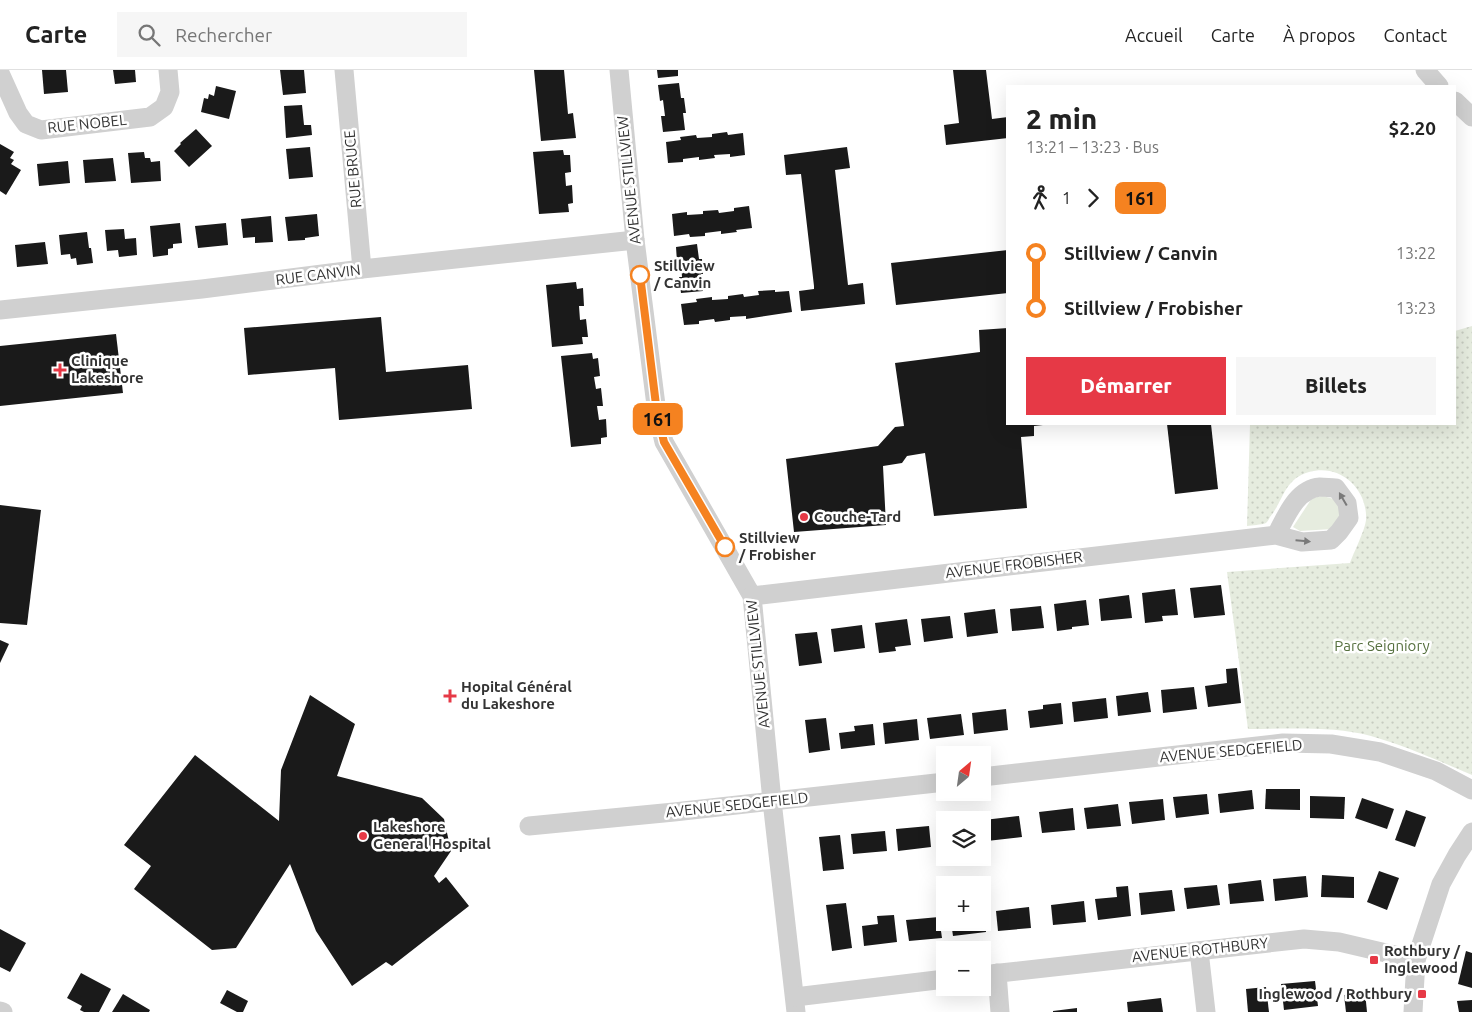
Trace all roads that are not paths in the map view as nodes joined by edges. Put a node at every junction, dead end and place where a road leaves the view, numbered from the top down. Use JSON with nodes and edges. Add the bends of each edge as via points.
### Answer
{"nodes":[{"id":1,"x":168,"y":70,"type":"edge"},
{"id":2,"x":344,"y":70,"type":"edge"},
{"id":3,"x":618,"y":70,"type":"edge"},
{"id":4,"x":1425,"y":70,"type":"edge"},
{"id":5,"x":0,"y":73,"type":"edge"},
{"id":6,"x":1439,"y":85,"type":"edge"},
{"id":7,"x":1456,"y":102,"type":"edge"},
{"id":8,"x":1472,"y":117,"type":"edge"},
{"id":9,"x":635,"y":240,"type":"junction"},
{"id":10,"x":362,"y":269,"type":"junction"},
{"id":11,"x":0,"y":310,"type":"edge"},
{"id":12,"x":1276,"y":535,"type":"dead end"},
{"id":13,"x":752,"y":596,"type":"junction"},
{"id":14,"x":991,"y":776,"type":"edge"},
{"id":15,"x":936,"y":783,"type":"edge"},
{"id":16,"x":1472,"y":790,"type":"edge"},
{"id":17,"x":772,"y":801,"type":"junction"},
{"id":18,"x":529,"y":826,"type":"dead end"},
{"id":19,"x":1472,"y":832,"type":"edge"},
{"id":20,"x":1199,"y":950,"type":"junction"},
{"id":21,"x":1416,"y":960,"type":"junction"},
{"id":22,"x":991,"y":974,"type":"edge"},
{"id":23,"x":991,"y":978,"type":"edge"},
{"id":24,"x":936,"y":981,"type":"edge"},
{"id":25,"x":796,"y":1004,"type":"edge"},
{"id":26,"x":1000,"y":1012,"type":"edge"},
{"id":27,"x":1206,"y":1012,"type":"edge"},
{"id":28,"x":1413,"y":1012,"type":"edge"}],
"edges":[{"from":1,"to":5,"type":"street","name":"RUE NOBEL","via":[[170,92],[164,107],[150,117],[41,130],[26,124],[18,113]]},
{"from":2,"to":10,"type":"street","name":"RUE BRUCE"},
{"from":3,"to":9,"type":"street","name":"AVENUE STILLVIEW"},
{"from":4,"to":6,"type":"street"},
{"from":7,"to":8,"type":"street"},
{"from":9,"to":10,"type":"street","name":"RUE CANVIN"},
{"from":9,"to":13,"type":"street","name":"AVENUE STILLVIEW","via":[[657,413],[664,442]]},
{"from":10,"to":11,"type":"street","name":"RUE CANVIN"},
{"from":12,"to":13,"type":"street","name":"AVENUE FROBISHER"},
{"from":13,"to":17,"type":"street","name":"AVENUE STILLVIEW"},
{"from":14,"to":16,"type":"street","name":"AVENUE SEDGEFIELD","via":[[1283,743],[1331,744],[1380,752],[1436,771]]},
{"from":15,"to":17,"type":"street","name":"AVENUE SEDGEFIELD"},
{"from":17,"to":18,"type":"street","name":"AVENUE SEDGEFIELD"},
{"from":17,"to":25,"type":"street","name":"AVENUE STILLVIEW"},
{"from":19,"to":21,"type":"street","via":[[1441,884]]},
{"from":20,"to":21,"type":"street","name":"AVENUE ROTHBURY","via":[[1304,939],[1339,942]]},
{"from":20,"to":22,"type":"street","name":"AVENUE ROTHBURY"},
{"from":20,"to":27,"type":"street"},
{"from":21,"to":28,"type":"street"},
{"from":23,"to":26,"type":"street"},
{"from":24,"to":25,"type":"street"}]}
